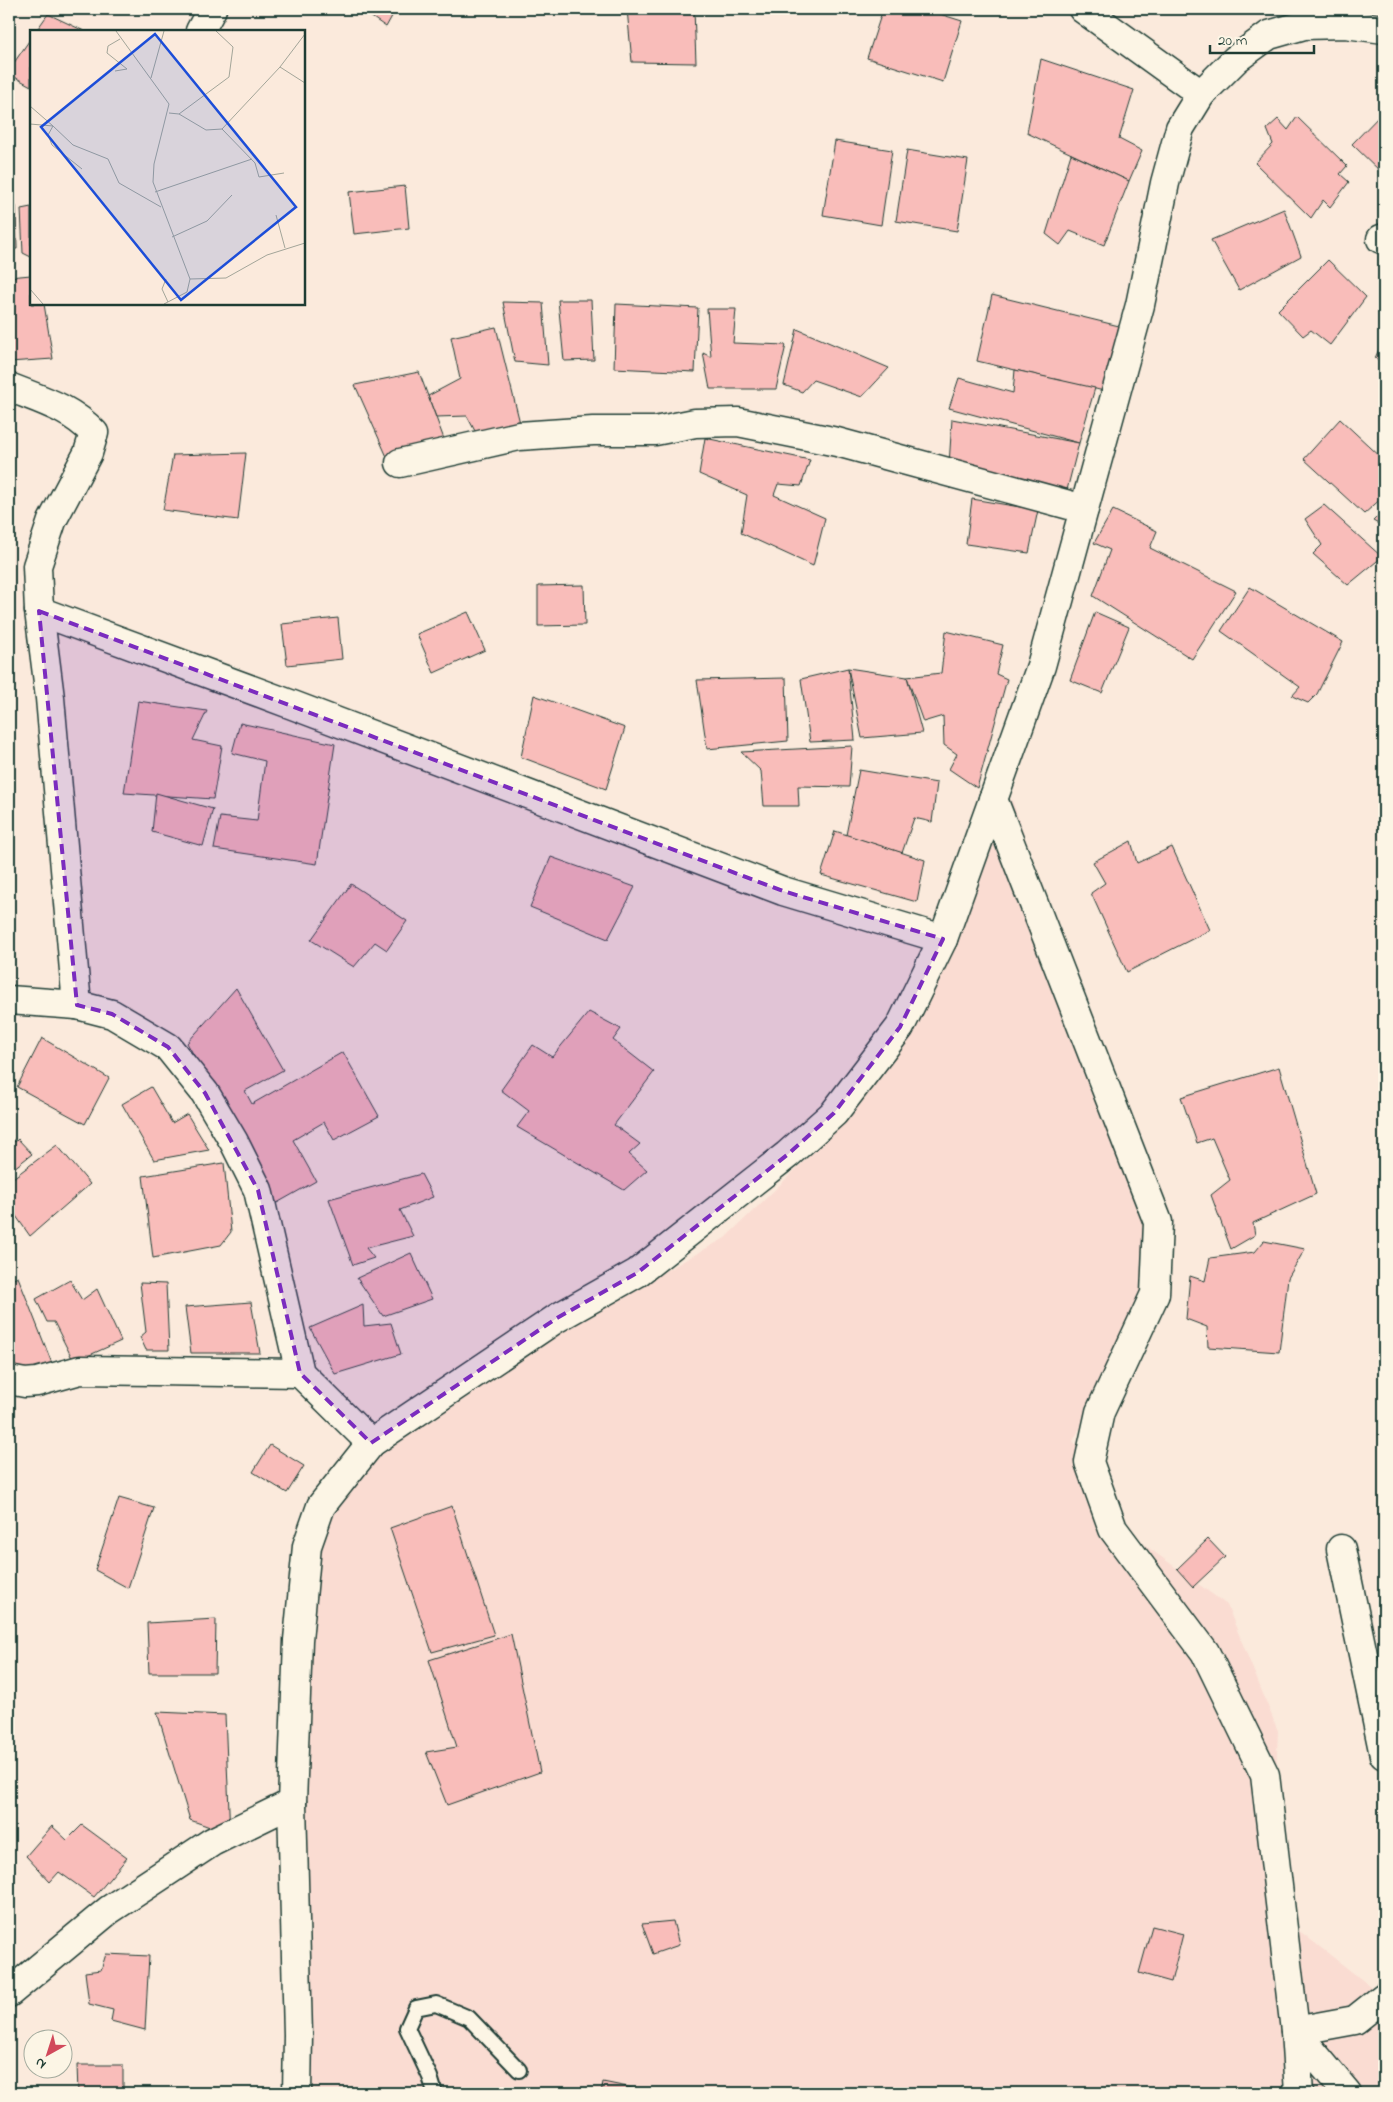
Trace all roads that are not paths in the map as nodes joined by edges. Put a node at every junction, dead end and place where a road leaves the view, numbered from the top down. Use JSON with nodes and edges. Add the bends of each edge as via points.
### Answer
{"nodes":[{"id":1,"x":212,"y":9,"type":"edge"},
{"id":2,"x":1083,"y":9,"type":"edge"},
{"id":3,"x":1384,"y":29,"type":"edge"},
{"id":4,"x":201,"y":30,"type":"edge"},
{"id":5,"x":1201,"y":94,"type":"junction"},
{"id":6,"x":9,"y":387,"type":"edge"},
{"id":7,"x":400,"y":463,"type":"dead end"},
{"id":8,"x":1084,"y":509,"type":"junction"},
{"id":9,"x":39,"y":611,"type":"junction"},
{"id":10,"x":993,"y":798,"type":"junction"},
{"id":11,"x":943,"y":940,"type":"junction"},
{"id":12,"x":9,"y":1000,"type":"edge"},
{"id":13,"x":76,"y":1005,"type":"junction"},
{"id":14,"x":300,"y":1373,"type":"junction"},
{"id":15,"x":9,"y":1380,"type":"edge"},
{"id":16,"x":371,"y":1443,"type":"junction"},
{"id":17,"x":1341,"y":1549,"type":"dead end"},
{"id":18,"x":1384,"y":1755,"type":"edge"},
{"id":19,"x":292,"y":1803,"type":"junction"},
{"id":20,"x":9,"y":1993,"type":"edge"},
{"id":21,"x":1384,"y":1997,"type":"edge"},
{"id":22,"x":1295,"y":2031,"type":"junction"},
{"id":23,"x":519,"y":2070,"type":"dead end"},
{"id":24,"x":297,"y":2093,"type":"edge"},
{"id":25,"x":435,"y":2093,"type":"edge"},
{"id":26,"x":1300,"y":2093,"type":"edge"},
{"id":27,"x":1347,"y":2093,"type":"edge"}],
"edges":[{"from":1,"to":4,"type":"street"},
{"from":2,"to":5,"type":"street"},
{"from":3,"to":5,"type":"street","via":[[1345,24],[1304,25],[1269,35],[1236,59]]},
{"from":5,"to":8,"type":"street","via":[[1180,128],[1140,305]]},
{"from":6,"to":9,"type":"street","via":[[66,410],[94,433],[88,453],[52,522],[37,566]]},
{"from":7,"to":8,"type":"street","via":[[519,436],[592,431],[655,432],[695,423],[738,422],[837,442]]},
{"from":8,"to":10,"type":"street","via":[[1041,666]]},
{"from":9,"to":11,"type":"street","via":[[783,891]]},
{"from":9,"to":13,"type":"street","via":[[50,698]]},
{"from":10,"to":11,"type":"street"},
{"from":10,"to":22,"type":"street","via":[[1158,1222],[1155,1294],[1100,1412],[1089,1462],[1113,1529],[1205,1652],[1264,1775]]},
{"from":11,"to":16,"type":"street","via":[[900,1026],[834,1113],[787,1155],[637,1273],[557,1318]]},
{"from":12,"to":13,"type":"street"},
{"from":13,"to":14,"type":"street","via":[[112,1014],[168,1047],[205,1093],[258,1190]]},
{"from":14,"to":15,"type":"street","via":[[80,1370],[37,1382]]},
{"from":14,"to":16,"type":"street"},
{"from":16,"to":19,"type":"street","via":[[321,1506],[307,1546],[298,1640]]},
{"from":17,"to":18,"type":"street"},
{"from":19,"to":20,"type":"street","via":[[212,1842],[109,1910]]},
{"from":19,"to":24,"type":"street"},
{"from":21,"to":22,"type":"street","via":[[1355,2020]]},
{"from":22,"to":26,"type":"street"},
{"from":22,"to":27,"type":"street"},
{"from":23,"to":25,"type":"lane","via":[[469,2018],[436,2004],[416,2008],[407,2028]]}]}
